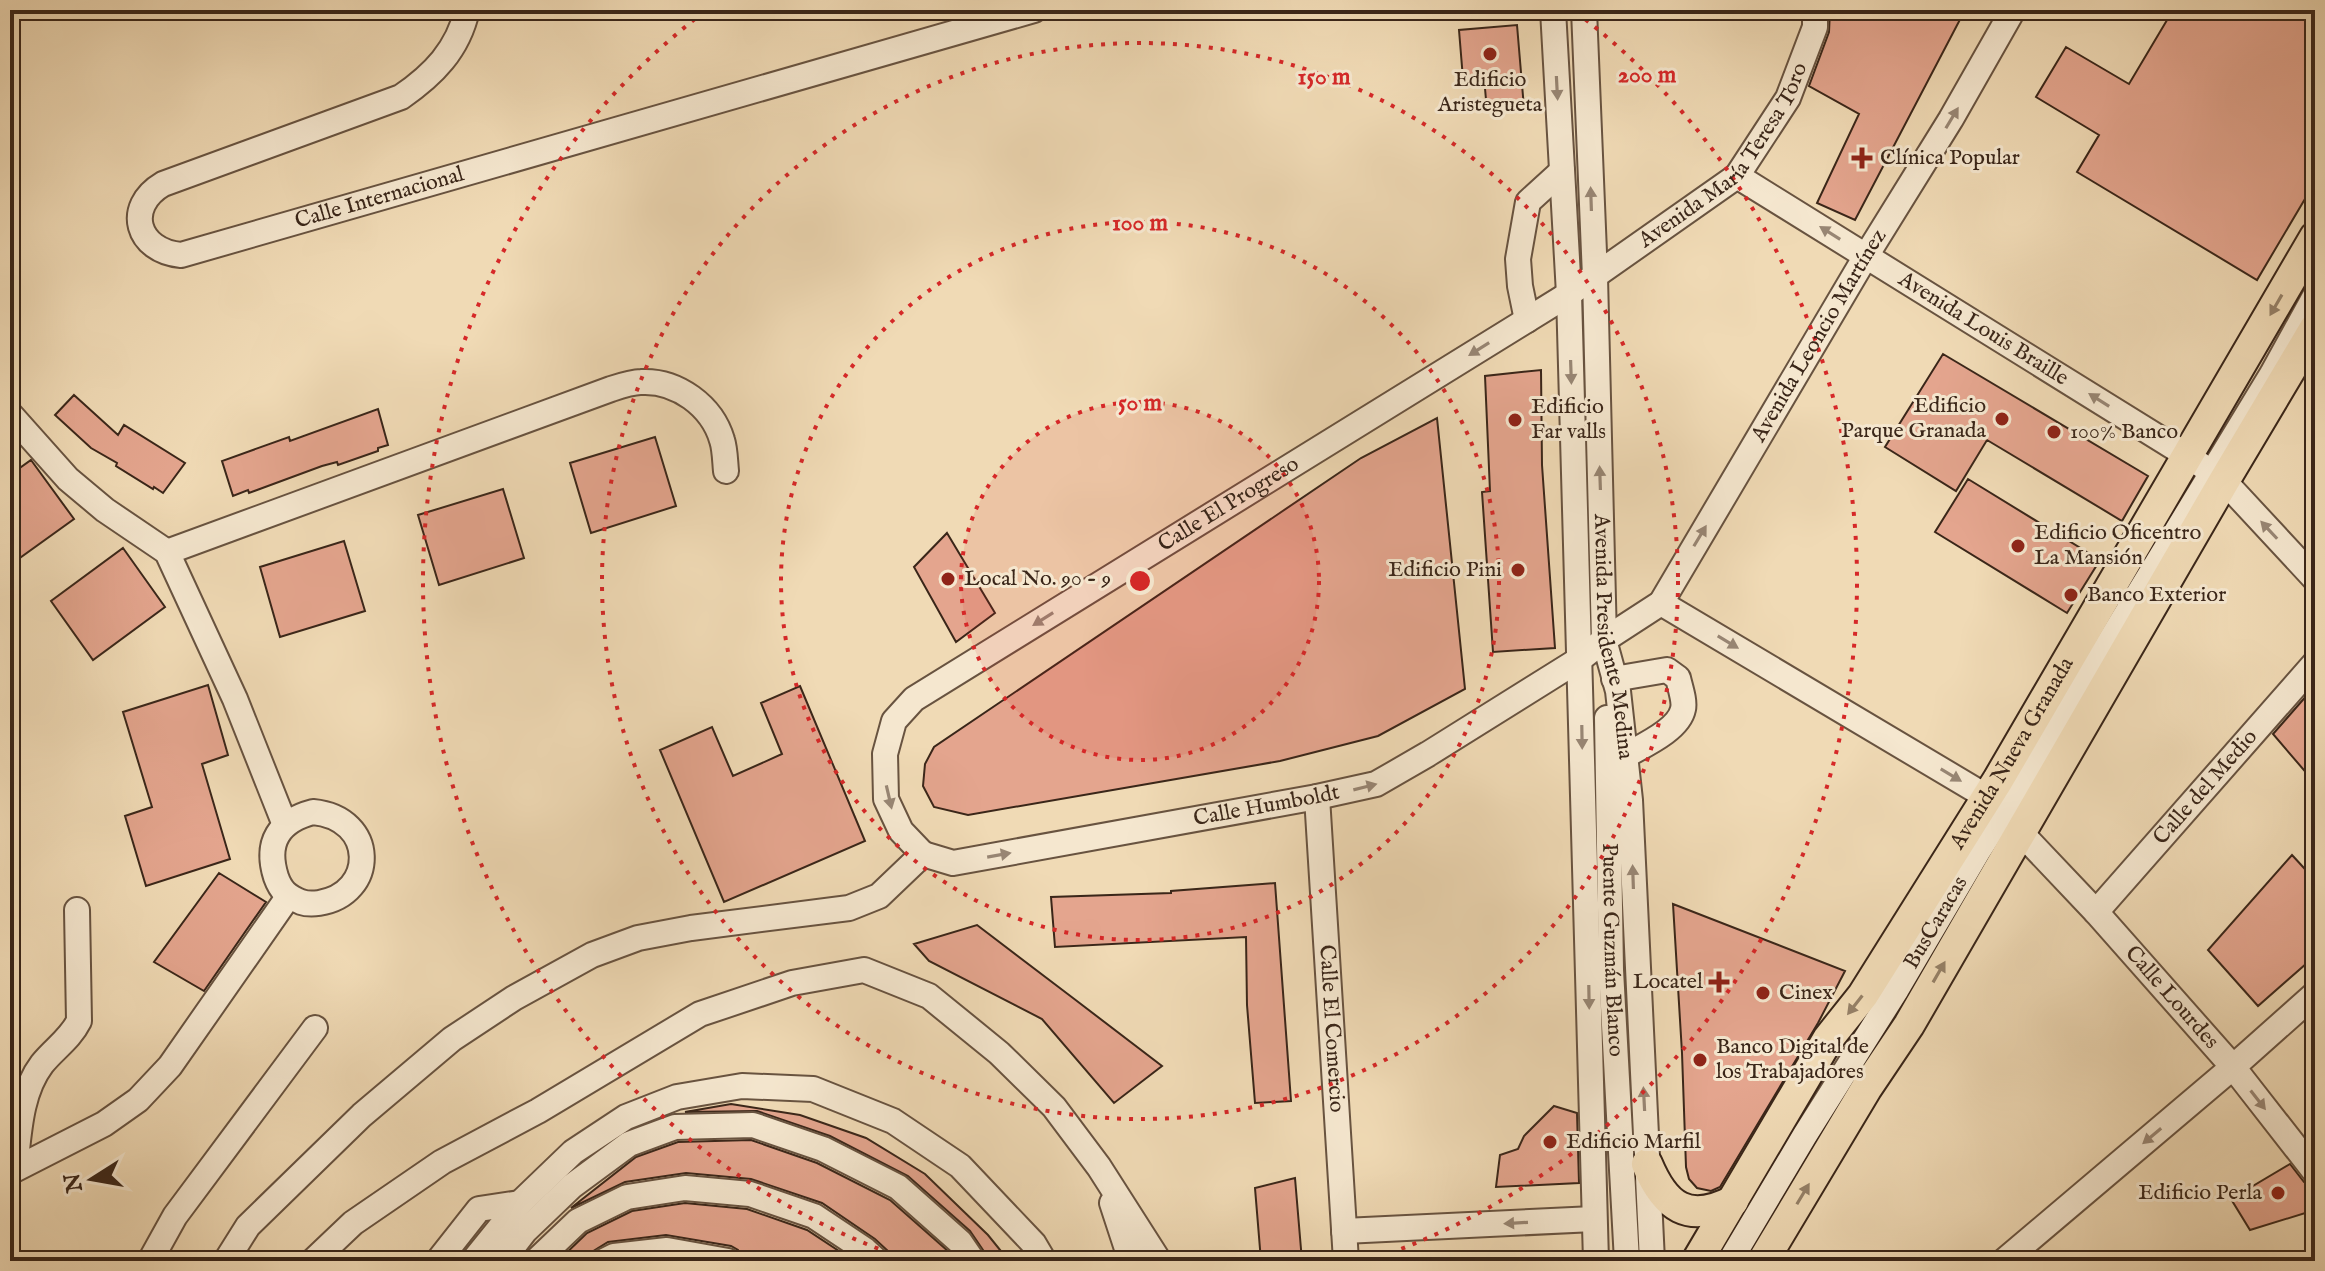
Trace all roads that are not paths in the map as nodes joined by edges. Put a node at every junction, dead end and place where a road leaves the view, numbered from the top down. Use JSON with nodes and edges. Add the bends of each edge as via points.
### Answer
{"nodes":[{"id":1,"x":467,"y":10,"type":"edge"},
{"id":2,"x":1034,"y":10,"type":"edge"},
{"id":3,"x":1553,"y":10,"type":"edge"},
{"id":4,"x":1584,"y":10,"type":"edge"},
{"id":5,"x":1815,"y":10,"type":"edge"},
{"id":6,"x":2013,"y":10,"type":"edge"},
{"id":7,"x":1562,"y":171,"type":"junction"},
{"id":8,"x":1737,"y":176,"type":"junction"},
{"id":9,"x":2315,"y":237,"type":"edge"},
{"id":10,"x":1866,"y":256,"type":"junction"},
{"id":11,"x":1595,"y":277,"type":"junction"},
{"id":12,"x":1569,"y":294,"type":"junction"},
{"id":13,"x":2315,"y":296,"type":"edge"},
{"id":14,"x":1527,"y":320,"type":"junction"},
{"id":15,"x":2315,"y":328,"type":"edge"},
{"id":16,"x":10,"y":414,"type":"edge"},
{"id":17,"x":2208,"y":469,"type":"junction"},
{"id":18,"x":726,"y":471,"type":"dead end"},
{"id":19,"x":1576,"y":535,"type":"junction"},
{"id":20,"x":167,"y":552,"type":"junction"},
{"id":21,"x":2315,"y":579,"type":"edge"},
{"id":22,"x":1661,"y":603,"type":"junction"},
{"id":23,"x":1604,"y":640,"type":"junction"},
{"id":24,"x":1580,"y":659,"type":"junction"},
{"id":25,"x":2315,"y":663,"type":"edge"},
{"id":26,"x":1614,"y":679,"type":"junction"},
{"id":27,"x":1625,"y":756,"type":"junction"},
{"id":28,"x":1317,"y":797,"type":"junction"},
{"id":29,"x":2003,"y":814,"type":"junction"},
{"id":30,"x":285,"y":825,"type":"junction"},
{"id":31,"x":923,"y":854,"type":"junction"},
{"id":32,"x":288,"y":897,"type":"junction"},
{"id":33,"x":77,"y":910,"type":"dead end"},
{"id":34,"x":2096,"y":912,"type":"junction"},
{"id":35,"x":2315,"y":994,"type":"edge"},
{"id":36,"x":315,"y":1028,"type":"dead end"},
{"id":37,"x":2233,"y":1067,"type":"junction"},
{"id":38,"x":1647,"y":1164,"type":"junction"},
{"id":39,"x":1099,"y":1167,"type":"junction"},
{"id":40,"x":13,"y":1170,"type":"edge"},
{"id":41,"x":2315,"y":1172,"type":"edge"},
{"id":42,"x":1733,"y":1201,"type":"junction"},
{"id":43,"x":520,"y":1203,"type":"junction"},
{"id":44,"x":1594,"y":1219,"type":"junction"},
{"id":45,"x":1344,"y":1231,"type":"junction"},
{"id":46,"x":150,"y":1261,"type":"edge"},
{"id":47,"x":226,"y":1261,"type":"edge"},
{"id":48,"x":313,"y":1261,"type":"edge"},
{"id":49,"x":438,"y":1261,"type":"edge"},
{"id":50,"x":473,"y":1261,"type":"edge"},
{"id":51,"x":502,"y":1261,"type":"edge"},
{"id":52,"x":536,"y":1261,"type":"edge"},
{"id":53,"x":604,"y":1261,"type":"edge"},
{"id":54,"x":728,"y":1261,"type":"edge"},
{"id":55,"x":877,"y":1261,"type":"edge"},
{"id":56,"x":973,"y":1261,"type":"edge"},
{"id":57,"x":1044,"y":1261,"type":"edge"},
{"id":58,"x":1131,"y":1261,"type":"edge"},
{"id":59,"x":1159,"y":1261,"type":"edge"},
{"id":60,"x":1346,"y":1261,"type":"edge"},
{"id":61,"x":1596,"y":1261,"type":"edge"},
{"id":62,"x":1627,"y":1261,"type":"edge"},
{"id":63,"x":1652,"y":1261,"type":"edge"},
{"id":64,"x":1697,"y":1261,"type":"edge"},
{"id":65,"x":1730,"y":1261,"type":"edge"},
{"id":66,"x":1763,"y":1261,"type":"edge"},
{"id":67,"x":2004,"y":1261,"type":"edge"}],
"edges":[{"from":1,"to":2,"type":"street","name":"Calle Internacional","via":[[446,59],[401,97],[152,190],[140,213],[147,240],[167,254],[181,255]]},
{"from":3,"to":7,"type":"street","name":"Avenida Presidente Medina","one_way":true},
{"from":11,"to":4,"type":"street","name":"Avenida Presidente Medina","one_way":true},
{"from":5,"to":8,"type":"street","name":"Avenida María Teresa Toro","via":[[1815,27],[1788,98]]},
{"from":10,"to":6,"type":"street","name":"Avenida Leoncio Martínez","one_way":true},
{"from":7,"to":12,"type":"street","name":"Avenida Presidente Medina"},
{"from":7,"to":14,"type":"street","via":[[1528,202],[1518,259]]},
{"from":10,"to":8,"type":"street","name":"Avenida Louis Braille","one_way":true},
{"from":8,"to":11,"type":"street","name":"Avenida María Teresa Toro"},
{"from":9,"to":17,"type":"main road","name":"Avenida Nueva Granada","one_way":true},
{"from":17,"to":10,"type":"street","name":"Avenida Louis Braille","one_way":true},
{"from":22,"to":10,"type":"street","name":"Avenida Leoncio Martínez","one_way":true},
{"from":11,"to":12,"type":"street","name":"Avenida María Teresa Toro"},
{"from":23,"to":11,"type":"street","name":"Avenida Presidente Medina","one_way":true},
{"from":12,"to":14,"type":"street","name":"Calle El Progreso"},
{"from":12,"to":19,"type":"street","name":"Avenida Presidente Medina","one_way":true},
{"from":13,"to":17,"type":"street","via":[[2272,374]]},
{"from":14,"to":31,"type":"street","name":"Calle El Progreso","one_way":true,"via":[[914,699],[894,721],[885,754],[886,799],[901,831]]},
{"from":15,"to":17,"type":"main road","name":"Avenida Nueva Granada"},
{"from":16,"to":20,"type":"street","via":[[68,479]]},
{"from":21,"to":17,"type":"street","name":"Avenida Louis Braille","one_way":true},
{"from":17,"to":29,"type":"main road","name":"Avenida Nueva Granada"},
{"from":17,"to":29,"type":"main road","name":"Avenida Nueva Granada"},
{"from":18,"to":20,"type":"street","via":[[723,441],[695,399],[642,381]]},
{"from":19,"to":23,"type":"street"},
{"from":19,"to":24,"type":"street","name":"Avenida Presidente Medina"},
{"from":20,"to":30,"type":"street","via":[[235,699]]},
{"from":22,"to":23,"type":"street","name":"Avenida Leoncio Martínez"},
{"from":22,"to":29,"type":"street","name":"Calle Lourdes","one_way":true},
{"from":23,"to":24,"type":"street","name":"Calle Humboldt"},
{"from":23,"to":26,"type":"street","name":"Avenida Presidente Medina"},
{"from":23,"to":62,"type":"street","name":"Puente Guzmán Blanco","via":[[1611,970]]},
{"from":28,"to":24,"type":"street","name":"Calle Humboldt","one_way":true,"via":[[1376,784]]},
{"from":24,"to":44,"type":"street","name":"Avenida Presidente Medina","one_way":true},
{"from":25,"to":34,"type":"street","name":"Calle del Medio"},
{"from":26,"to":27,"type":"street","name":"Avenida Presidente Medina"},
{"from":26,"to":27,"type":"street","via":[[1667,670],[1678,678],[1684,708],[1665,733]]},
{"from":38,"to":27,"type":"street","name":"Avenida Presidente Medina","one_way":true},
{"from":31,"to":28,"type":"street","name":"Calle Humboldt","one_way":true,"via":[[953,863]]},
{"from":28,"to":45,"type":"street","name":"Calle El Comercio"},
{"from":29,"to":34,"type":"street","name":"Calle Lourdes"},
{"from":29,"to":42,"type":"main road","name":"Avenida Nueva Granada","one_way":true,"via":[[1828,1039]]},
{"from":29,"to":65,"type":"street","name":"BusCaracas"},
{"from":66,"to":29,"type":"main road","name":"Avenida Nueva Granada","one_way":true,"via":[[1909,1025]]},
{"from":30,"to":32,"type":"street","via":[[272,850],[272,864]]},
{"from":30,"to":32,"type":"street","via":[[298,816],[328,813],[354,831],[362,861],[349,889],[337,898],[307,904]]},
{"from":31,"to":47,"type":"street","via":[[879,896],[849,908],[638,938],[592,955],[514,998],[452,1039],[362,1115],[248,1226]]},
{"from":32,"to":40,"type":"street","via":[[170,1066],[138,1100],[104,1124]]},
{"from":33,"to":40,"type":"street","via":[[79,1021],[29,1083]]},
{"from":34,"to":37,"type":"street","name":"Calle Lourdes"},
{"from":35,"to":37,"type":"street"},
{"from":36,"to":46,"type":"street","via":[[175,1216]]},
{"from":37,"to":41,"type":"street","name":"Calle Lourdes","one_way":true},
{"from":37,"to":67,"type":"street","one_way":true},
{"from":38,"to":42,"type":"main road","via":[[1659,1190],[1680,1209],[1697,1211]]},
{"from":38,"to":63,"type":"street","name":"Avenida Presidente Medina"},
{"from":39,"to":48,"type":"street","via":[[1054,1107],[929,996],[864,970],[851,971],[792,983],[700,1014],[442,1162],[353,1223]]},
{"from":39,"to":58,"type":"street"},
{"from":39,"to":59,"type":"street"},
{"from":42,"to":64,"type":"main road","name":"Avenida Nueva Granada"},
{"from":43,"to":49,"type":"street","via":[[479,1209]]},
{"from":43,"to":50,"type":"street"},
{"from":43,"to":57,"type":"street","via":[[573,1152],[626,1117],[677,1097],[742,1086],[813,1089],[893,1121],[960,1166]]},
{"from":44,"to":45,"type":"street","one_way":true},
{"from":44,"to":61,"type":"street","name":"Avenida Presidente Medina"},
{"from":45,"to":60,"type":"street","name":"Calle El Comercio"},
{"from":51,"to":56,"type":"street","via":[[572,1186],[629,1144],[675,1127],[753,1125],[823,1149],[898,1187],[960,1242]]},
{"from":52,"to":55,"type":"street","via":[[578,1221],[627,1197],[685,1188],[750,1194],[814,1216]]},
{"from":53,"to":54,"type":"street","via":[[667,1250]]}]}
